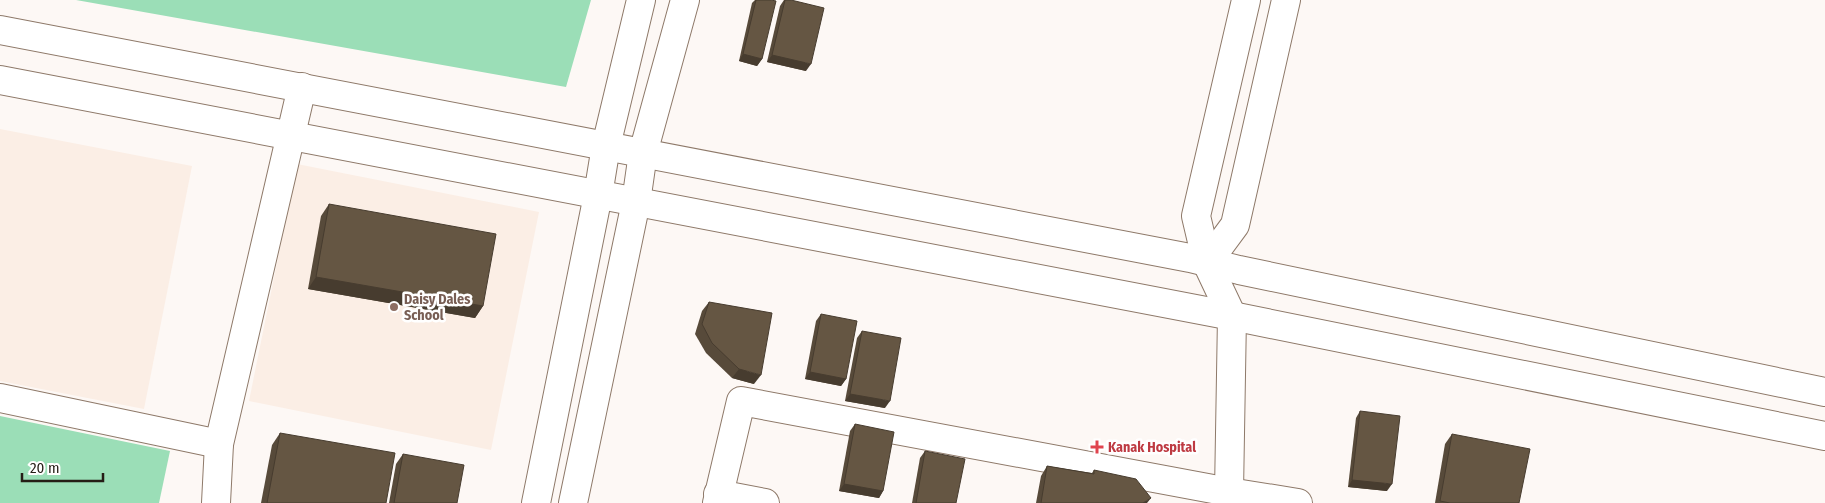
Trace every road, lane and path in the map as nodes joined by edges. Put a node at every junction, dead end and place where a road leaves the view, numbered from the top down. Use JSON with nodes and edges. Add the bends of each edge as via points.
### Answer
{"nodes":[{"id":1,"x":641,"y":0,"type":"edge"},
{"id":2,"x":685,"y":0,"type":"edge"},
{"id":3,"x":1246,"y":0,"type":"edge"},
{"id":4,"x":1286,"y":0,"type":"edge"},
{"id":5,"x":0,"y":30,"type":"edge"},
{"id":6,"x":0,"y":80,"type":"edge"},
{"id":7,"x":302,"y":88,"type":"junction"},
{"id":8,"x":291,"y":136,"type":"junction"},
{"id":9,"x":606,"y":146,"type":"junction"},
{"id":10,"x":643,"y":153,"type":"junction"},
{"id":11,"x":598,"y":195,"type":"junction"},
{"id":12,"x":636,"y":202,"type":"junction"},
{"id":13,"x":1208,"y":262,"type":"junction"},
{"id":14,"x":1232,"y":316,"type":"junction"},
{"id":15,"x":1825,"y":392,"type":"edge"},
{"id":16,"x":0,"y":398,"type":"edge"},
{"id":17,"x":1825,"y":436,"type":"edge"},
{"id":18,"x":219,"y":444,"type":"junction"},
{"id":19,"x":1228,"y":498,"type":"edge"},
{"id":20,"x":718,"y":499,"type":"edge"},
{"id":21,"x":216,"y":503,"type":"edge"},
{"id":22,"x":536,"y":503,"type":"edge"},
{"id":23,"x":573,"y":503,"type":"edge"},
{"id":24,"x":765,"y":503,"type":"edge"},
{"id":25,"x":1298,"y":503,"type":"edge"}],
"edges":[{"from":1,"to":9,"type":"street"},
{"from":2,"to":10,"type":"street"},
{"from":3,"to":13,"type":"street","via":[[1196,216]]},
{"from":4,"to":13,"type":"street","via":[[1235,225]]},
{"from":5,"to":7,"type":"street"},
{"from":6,"to":8,"type":"street"},
{"from":7,"to":8,"type":"street"},
{"from":7,"to":9,"type":"street"},
{"from":8,"to":11,"type":"street"},
{"from":8,"to":18,"type":"street"},
{"from":9,"to":10,"type":"street"},
{"from":9,"to":11,"type":"street"},
{"from":10,"to":12,"type":"street"},
{"from":10,"to":13,"type":"street"},
{"from":11,"to":12,"type":"street"},
{"from":11,"to":22,"type":"street"},
{"from":12,"to":14,"type":"street"},
{"from":12,"to":23,"type":"street"},
{"from":13,"to":14,"type":"street"},
{"from":13,"to":15,"type":"street"},
{"from":14,"to":17,"type":"street"},
{"from":14,"to":19,"type":"street"},
{"from":16,"to":18,"type":"street"},
{"from":18,"to":21,"type":"street"},
{"from":19,"to":20,"type":"street","via":[[741,401]]},
{"from":19,"to":25,"type":"street"},
{"from":20,"to":24,"type":"street"}]}
